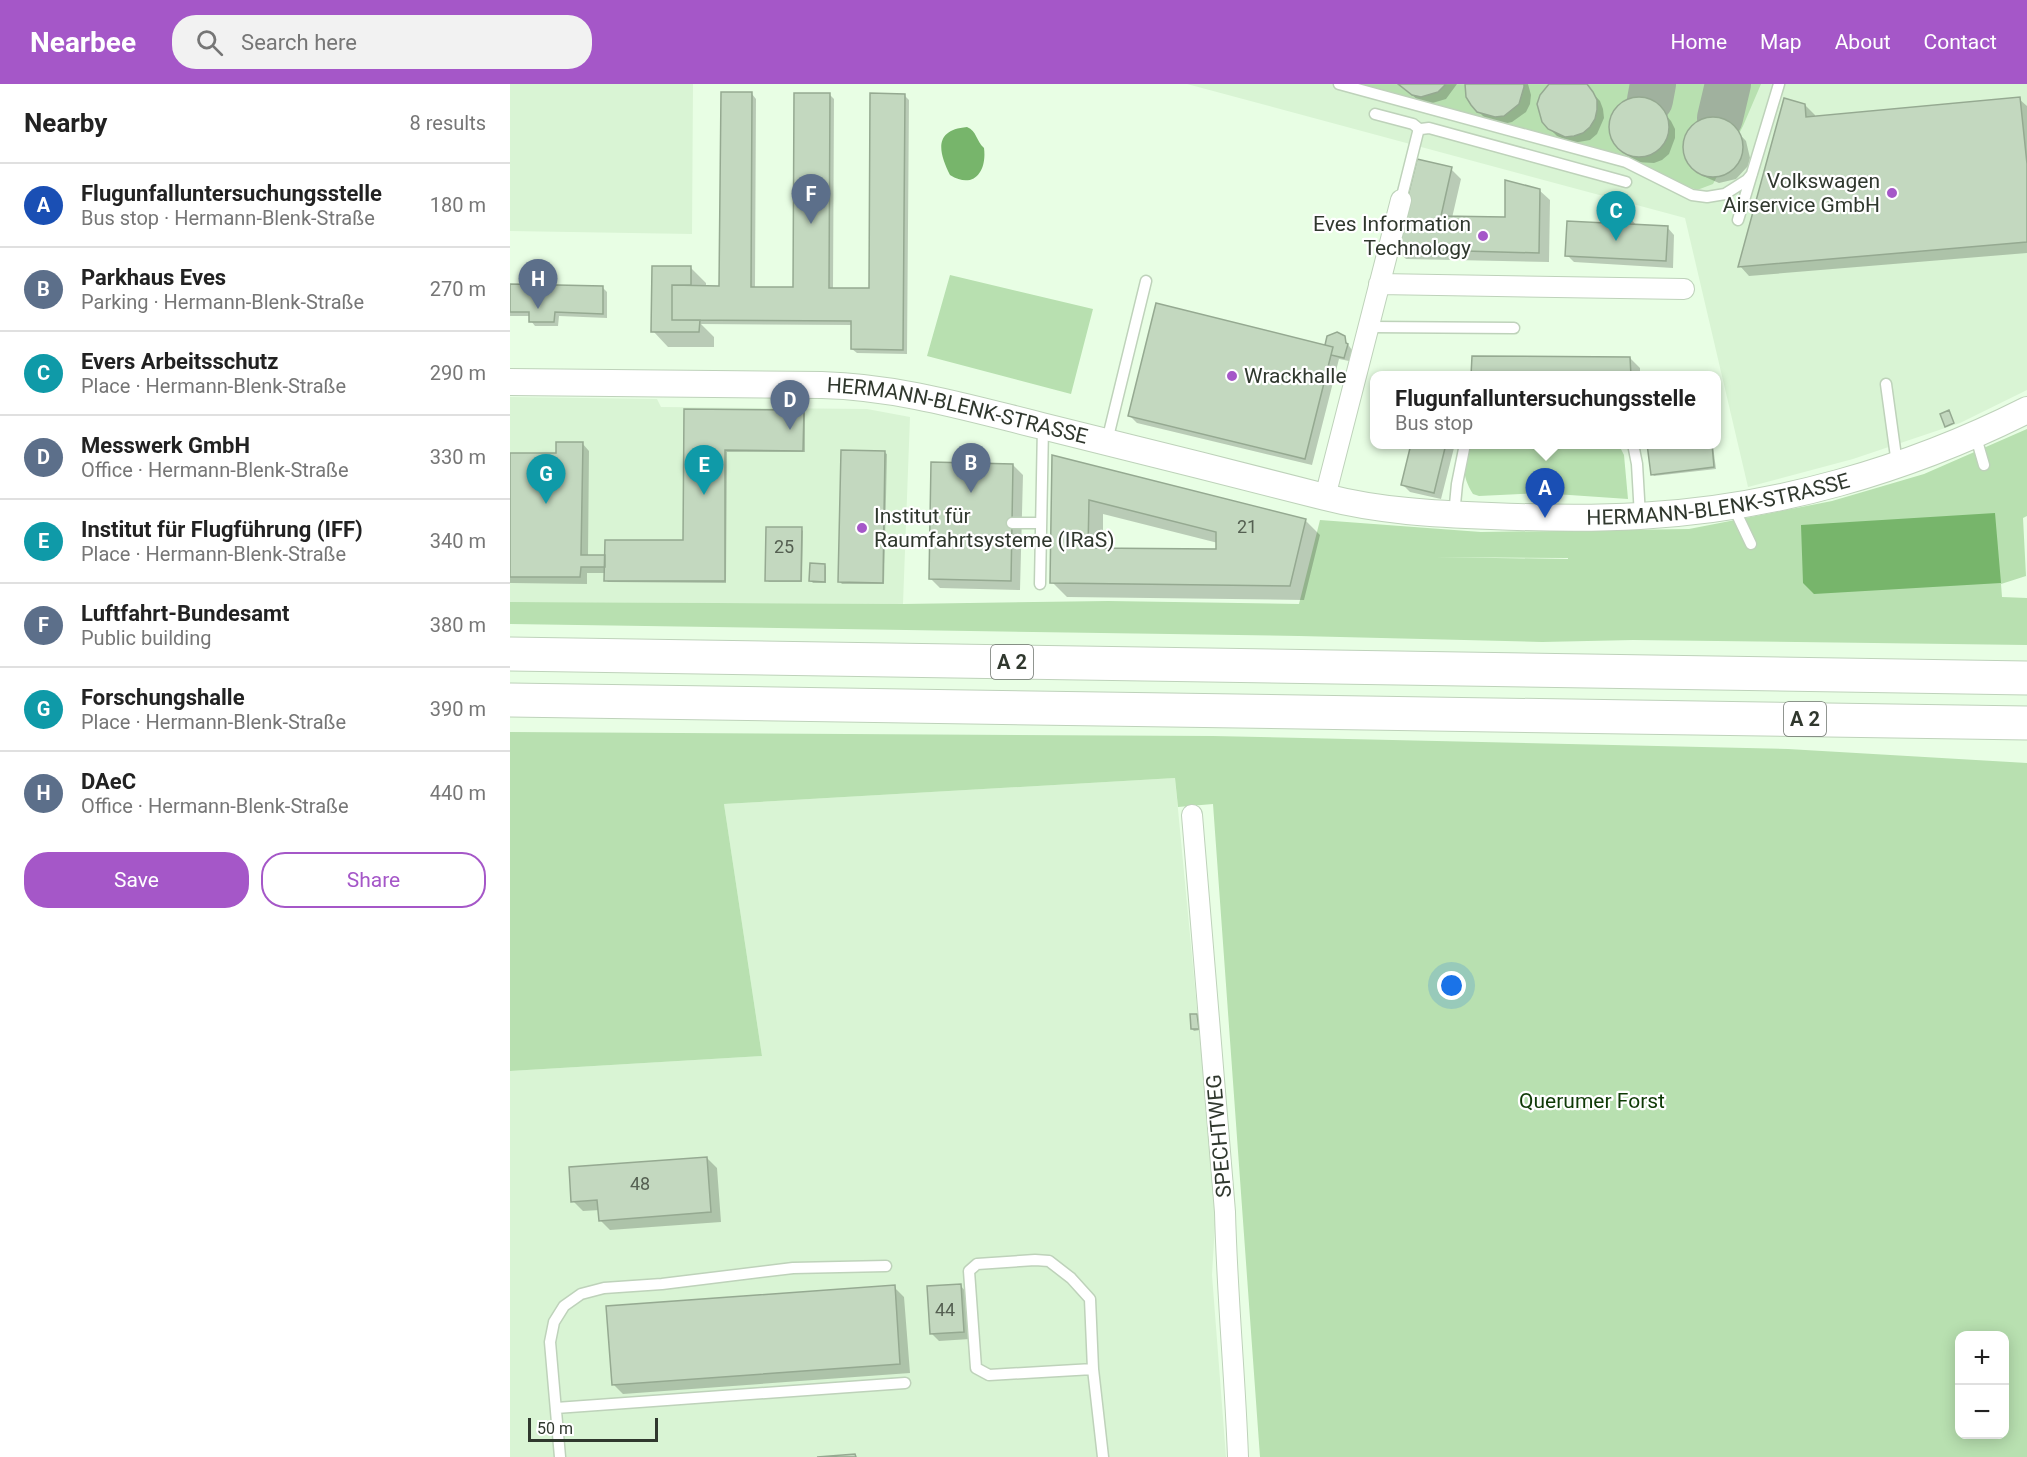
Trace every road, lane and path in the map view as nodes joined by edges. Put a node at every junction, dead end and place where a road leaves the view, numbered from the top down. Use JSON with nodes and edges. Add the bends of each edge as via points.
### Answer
{"nodes":[{"id":1,"x":1339,"y":84,"type":"edge"},
{"id":2,"x":1779,"y":84,"type":"edge"},
{"id":3,"x":1375,"y":114,"type":"dead end"},
{"id":4,"x":1418,"y":132,"type":"junction"},
{"id":5,"x":1752,"y":174,"type":"junction"},
{"id":6,"x":1626,"y":182,"type":"dead end"},
{"id":7,"x":1401,"y":200,"type":"joint"},
{"id":8,"x":1738,"y":220,"type":"dead end"},
{"id":9,"x":1146,"y":281,"type":"dead end"},
{"id":10,"x":1379,"y":284,"type":"junction"},
{"id":11,"x":1684,"y":289,"type":"dead end"},
{"id":12,"x":1369,"y":327,"type":"junction"},
{"id":13,"x":1514,"y":328,"type":"dead end"},
{"id":14,"x":510,"y":382,"type":"edge"},
{"id":15,"x":1886,"y":384,"type":"dead end"},
{"id":16,"x":2027,"y":410,"type":"edge"},
{"id":17,"x":1043,"y":426,"type":"junction"},
{"id":18,"x":1975,"y":434,"type":"junction"},
{"id":19,"x":1107,"y":442,"type":"junction"},
{"id":20,"x":1464,"y":449,"type":"edge"},
{"id":21,"x":1634,"y":449,"type":"edge"},
{"id":22,"x":1897,"y":464,"type":"junction"},
{"id":23,"x":1984,"y":465,"type":"dead end"},
{"id":24,"x":1324,"y":497,"type":"junction"},
{"id":25,"x":1733,"y":506,"type":"junction"},
{"id":26,"x":1454,"y":515,"type":"junction"},
{"id":27,"x":1640,"y":516,"type":"junction"},
{"id":28,"x":1012,"y":523,"type":"dead end"},
{"id":29,"x":1041,"y":523,"type":"junction"},
{"id":30,"x":1751,"y":544,"type":"dead end"},
{"id":31,"x":1040,"y":584,"type":"dead end"},
{"id":32,"x":510,"y":654,"type":"edge"},
{"id":33,"x":2017,"y":677,"type":"edge"},
{"id":34,"x":510,"y":700,"type":"edge"},
{"id":35,"x":2027,"y":723,"type":"edge"},
{"id":36,"x":1192,"y":815,"type":"dead end"},
{"id":37,"x":886,"y":1266,"type":"dead end"},
{"id":38,"x":1093,"y":1369,"type":"junction"},
{"id":39,"x":905,"y":1383,"type":"dead end"},
{"id":40,"x":556,"y":1408,"type":"junction"},
{"id":41,"x":560,"y":1457,"type":"edge"},
{"id":42,"x":1103,"y":1457,"type":"edge"},
{"id":43,"x":1238,"y":1457,"type":"edge"}],
"edges":[{"from":1,"to":5,"type":"lane","via":[[1626,162],[1692,195],[1725,194]]},
{"from":2,"to":5,"type":"lane"},
{"from":3,"to":4,"type":"lane","via":[[1413,124]]},
{"from":4,"to":6,"type":"lane","via":[[1429,128]]},
{"from":4,"to":7,"type":"lane"},
{"from":5,"to":8,"type":"lane"},
{"from":7,"to":10,"type":"street"},
{"from":9,"to":19,"type":"lane"},
{"from":10,"to":11,"type":"street"},
{"from":10,"to":12,"type":"street"},
{"from":12,"to":13,"type":"lane"},
{"from":12,"to":24,"type":"street"},
{"from":14,"to":17,"type":"street","name":"HERMANN-BLENK-STRASSE","via":[[870,388]]},
{"from":15,"to":22,"type":"lane"},
{"from":16,"to":18,"type":"street","name":"HERMANN-BLENK-STRASSE"},
{"from":17,"to":19,"type":"street","name":"HERMANN-BLENK-STRASSE"},
{"from":17,"to":29,"type":"lane"},
{"from":18,"to":22,"type":"street","name":"HERMANN-BLENK-STRASSE"},
{"from":18,"to":23,"type":"lane"},
{"from":19,"to":24,"type":"street","name":"HERMANN-BLENK-STRASSE"},
{"from":20,"to":26,"type":"lane"},
{"from":21,"to":27,"type":"lane"},
{"from":22,"to":25,"type":"street","name":"HERMANN-BLENK-STRASSE"},
{"from":24,"to":26,"type":"street","name":"HERMANN-BLENK-STRASSE","via":[[1373,507]]},
{"from":25,"to":27,"type":"street","name":"HERMANN-BLENK-STRASSE"},
{"from":25,"to":30,"type":"lane"},
{"from":26,"to":27,"type":"street","name":"HERMANN-BLENK-STRASSE"},
{"from":28,"to":29,"type":"lane"},
{"from":29,"to":31,"type":"lane"},
{"from":32,"to":33,"type":"highway","number":"A 2"},
{"from":34,"to":35,"type":"highway","number":"A 2"},
{"from":36,"to":43,"type":"street","name":"SPECHTWEG","via":[[1225,1212]]},
{"from":37,"to":40,"type":"lane","via":[[793,1269],[604,1288],[580,1294],[564,1306],[554,1322],[550,1342]]},
{"from":38,"to":38,"type":"lane","via":[[989,1375],[976,1368],[969,1271],[977,1264],[1035,1260],[1049,1261],[1071,1278],[1090,1299]]},
{"from":38,"to":42,"type":"lane"},
{"from":39,"to":40,"type":"lane"},
{"from":40,"to":41,"type":"lane"}]}
